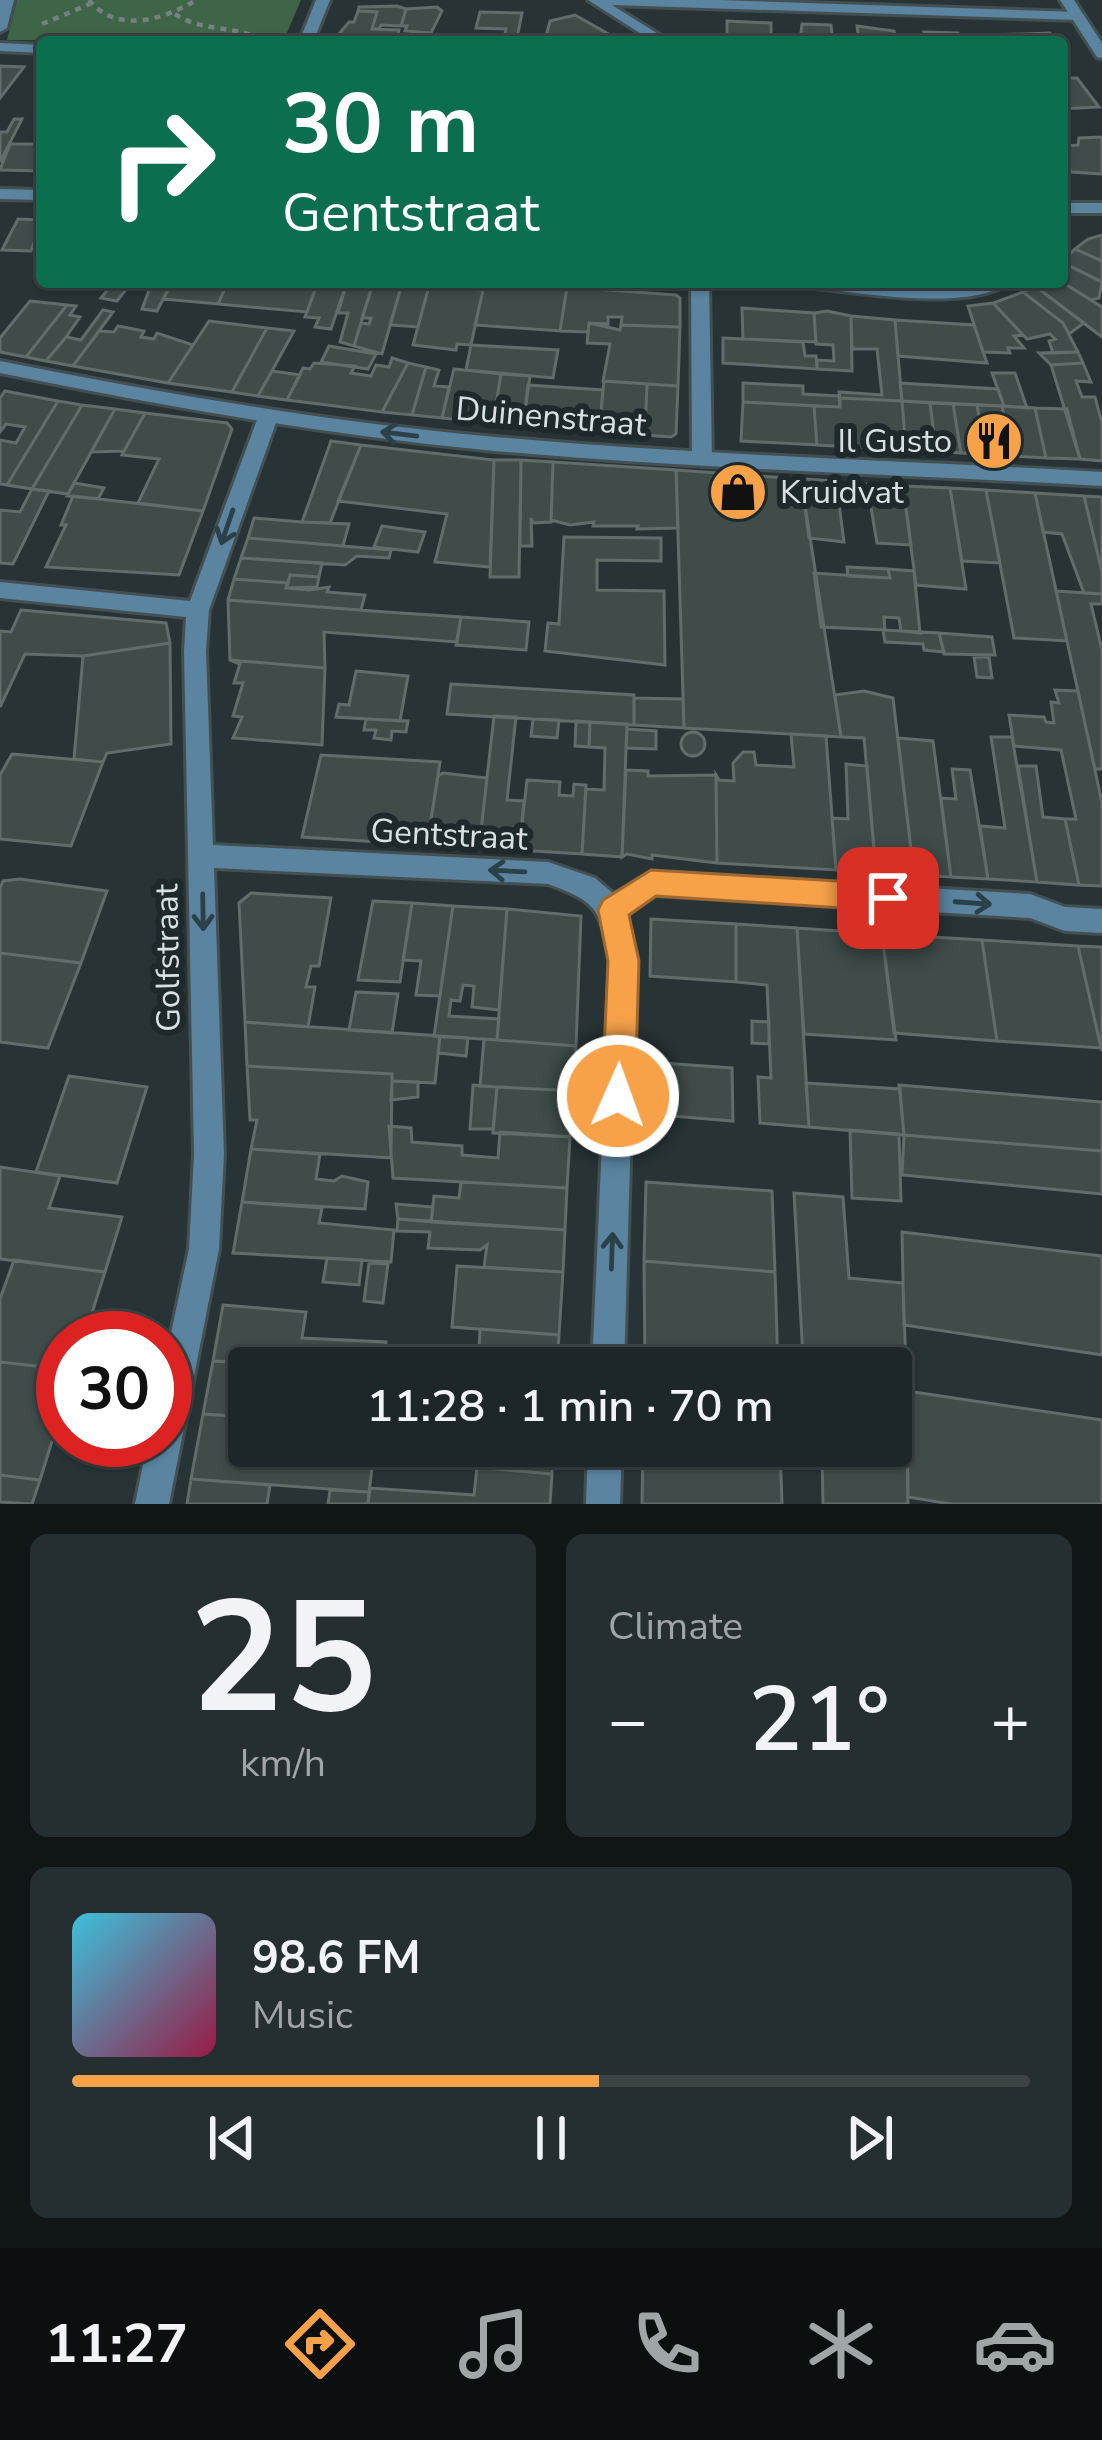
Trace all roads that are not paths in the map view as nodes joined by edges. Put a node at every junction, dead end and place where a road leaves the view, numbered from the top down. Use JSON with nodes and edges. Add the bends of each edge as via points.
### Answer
{"nodes":[{"id":1,"x":7,"y":0,"type":"edge"},
{"id":2,"x":323,"y":0,"type":"edge"},
{"id":3,"x":595,"y":0,"type":"edge"},
{"id":4,"x":1067,"y":0,"type":"edge"},
{"id":5,"x":1077,"y":16,"type":"junction"},
{"id":6,"x":0,"y":28,"type":"edge"},
{"id":7,"x":308,"y":36,"type":"edge"},
{"id":8,"x":654,"y":36,"type":"edge"},
{"id":9,"x":6,"y":47,"type":"edge"},
{"id":10,"x":36,"y":49,"type":"edge"},
{"id":11,"x":1102,"y":54,"type":"edge"},
{"id":12,"x":0,"y":194,"type":"edge"},
{"id":13,"x":36,"y":195,"type":"edge"},
{"id":14,"x":1068,"y":208,"type":"edge"},
{"id":15,"x":1102,"y":208,"type":"edge"},
{"id":16,"x":700,"y":288,"type":"edge"},
{"id":17,"x":898,"y":288,"type":"edge"},
{"id":18,"x":975,"y":288,"type":"edge"},
{"id":19,"x":0,"y":368,"type":"edge"},
{"id":20,"x":268,"y":417,"type":"junction"},
{"id":21,"x":701,"y":459,"type":"junction"},
{"id":22,"x":1102,"y":479,"type":"edge"},
{"id":23,"x":0,"y":590,"type":"edge"},
{"id":24,"x":198,"y":610,"type":"junction"},
{"id":25,"x":202,"y":856,"type":"junction"},
{"id":26,"x":613,"y":910,"type":"junction"},
{"id":27,"x":1102,"y":921,"type":"edge"},
{"id":28,"x":609,"y":1347,"type":"edge"},
{"id":29,"x":604,"y":1467,"type":"edge"},
{"id":30,"x":152,"y":1504,"type":"edge"},
{"id":31,"x":603,"y":1504,"type":"edge"}],
"edges":[{"from":1,"to":6,"type":"street"},
{"from":2,"to":7,"type":"street"},
{"from":3,"to":5,"type":"street"},
{"from":3,"to":8,"type":"street"},
{"from":4,"to":5,"type":"street"},
{"from":5,"to":11,"type":"street"},
{"from":9,"to":10,"type":"street"},
{"from":12,"to":13,"type":"street"},
{"from":14,"to":15,"type":"street"},
{"from":16,"to":21,"type":"street"},
{"from":17,"to":18,"type":"street"},
{"from":19,"to":20,"type":"street","name":"Duinenstraat"},
{"from":21,"to":20,"type":"street","name":"Duinenstraat","one_way":true},
{"from":20,"to":24,"type":"street","name":"Golfstraat","one_way":true},
{"from":21,"to":22,"type":"street","name":"Duinenstraat"},
{"from":23,"to":24,"type":"street"},
{"from":24,"to":25,"type":"street","name":"Golfstraat"},
{"from":26,"to":25,"type":"street","name":"Gentstraat","one_way":true,"via":[[586,886],[548,873]]},
{"from":25,"to":30,"type":"street","name":"Golfstraat","one_way":true,"via":[[205,1249]]},
{"from":26,"to":27,"type":"street","one_way":true,"via":[[651,883],[1030,906]]},
{"from":28,"to":26,"type":"street","one_way":true,"via":[[623,961]]},
{"from":29,"to":31,"type":"street"}]}
